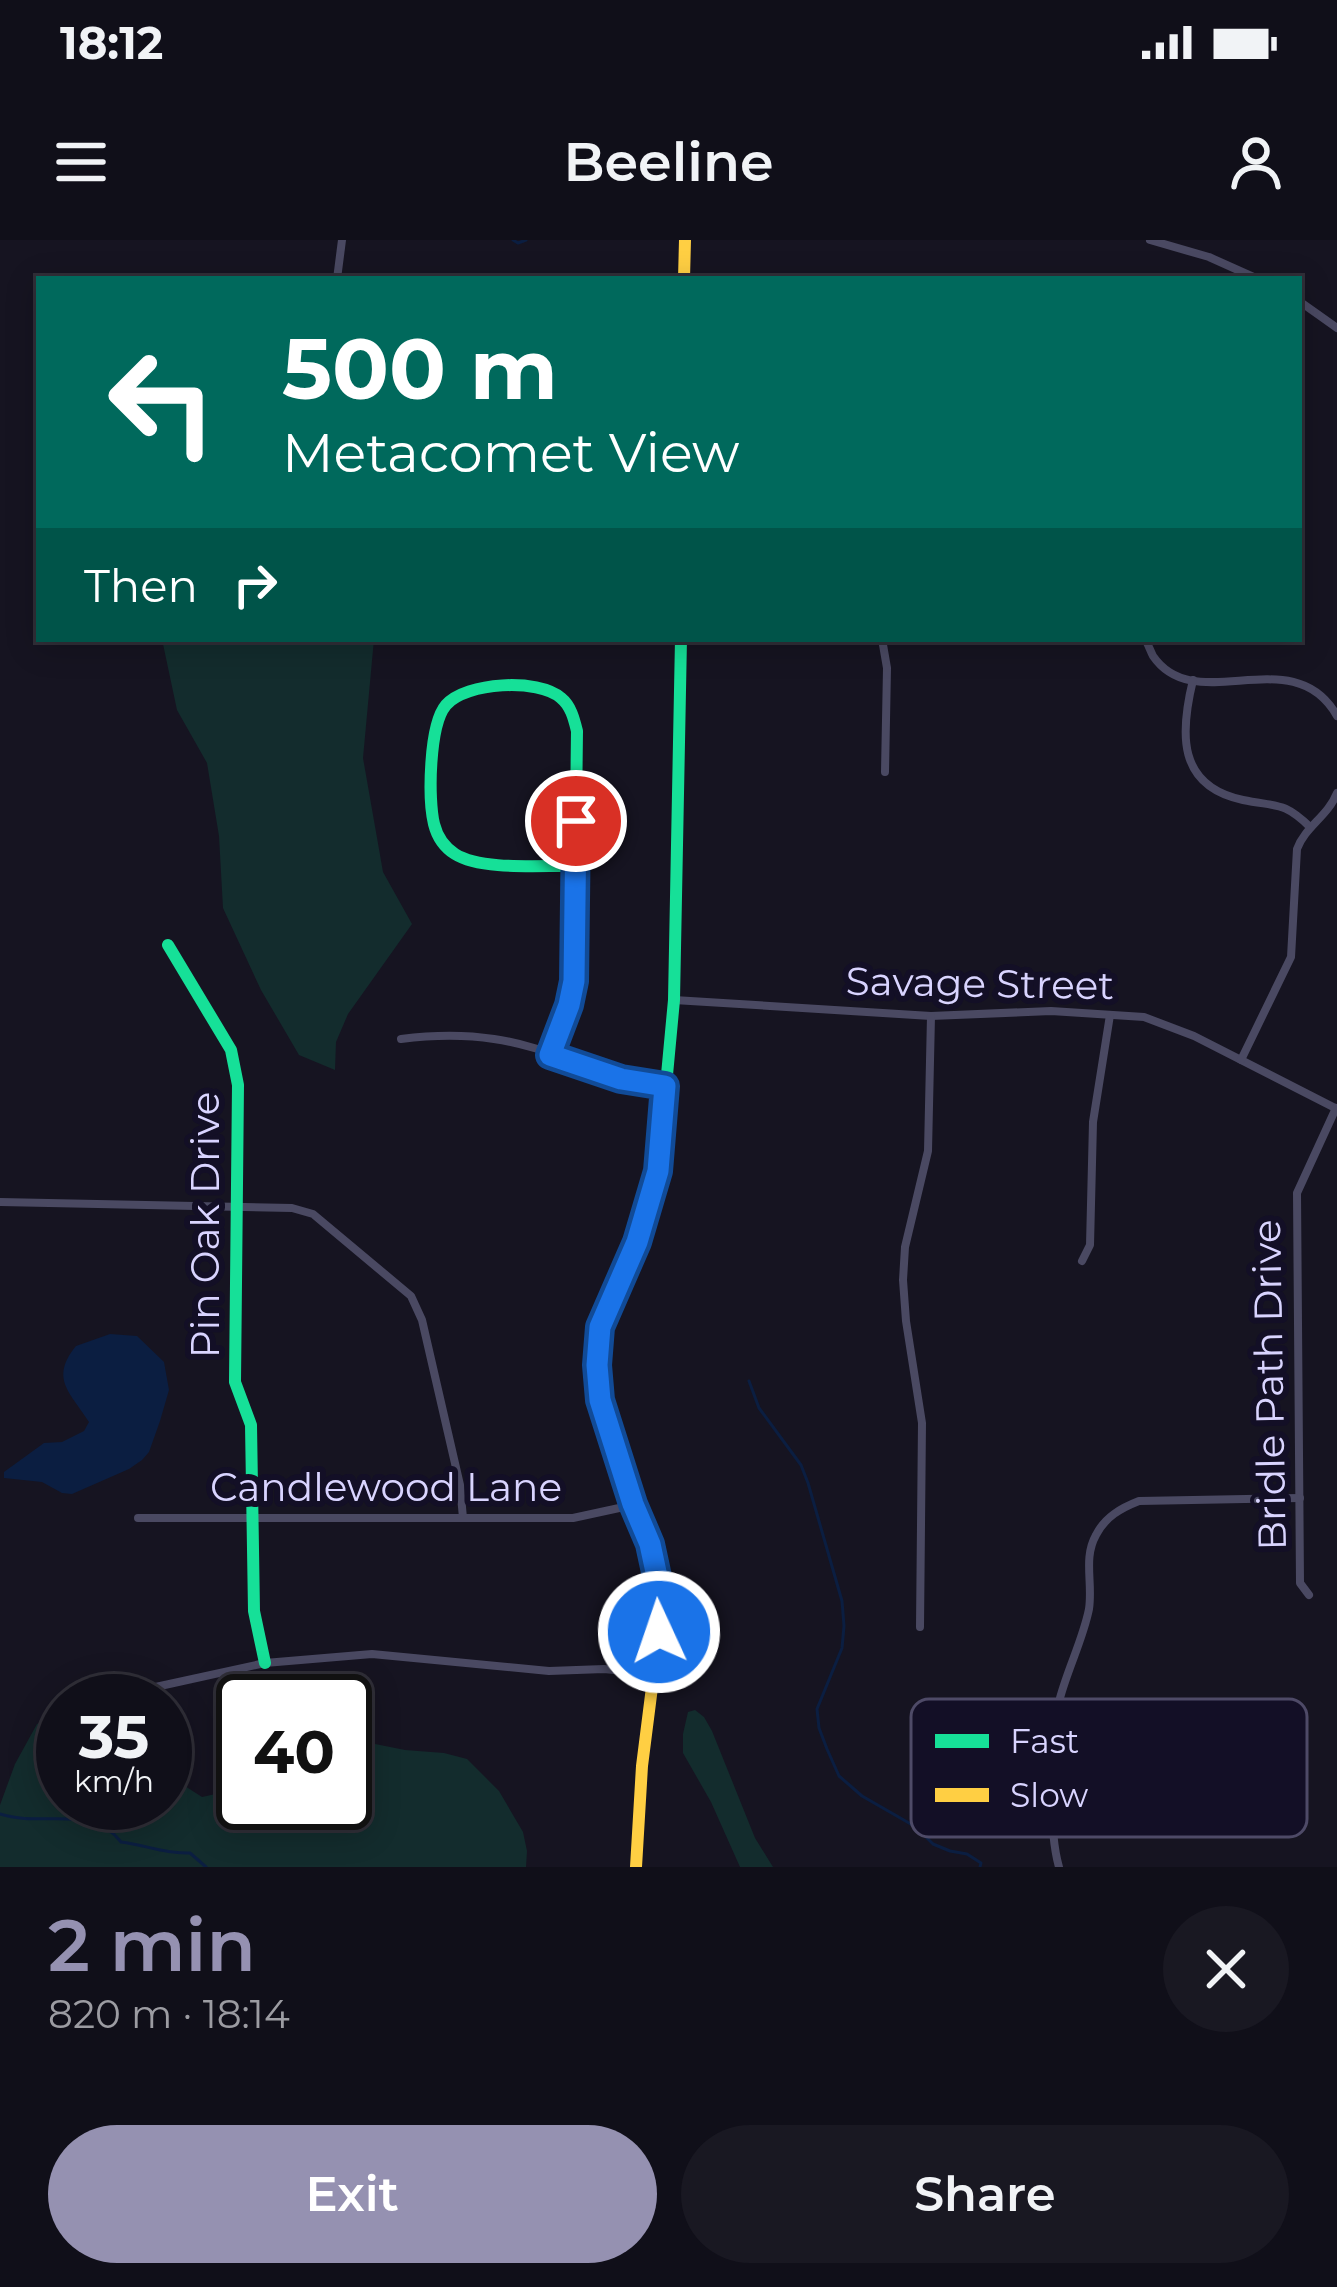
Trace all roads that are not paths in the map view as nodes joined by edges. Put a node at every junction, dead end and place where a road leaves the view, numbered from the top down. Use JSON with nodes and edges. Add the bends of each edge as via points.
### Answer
{"nodes":[{"id":1,"x":342,"y":240,"type":"edge"},
{"id":2,"x":685,"y":240,"type":"edge"},
{"id":3,"x":1150,"y":240,"type":"edge"},
{"id":4,"x":337,"y":276,"type":"edge"},
{"id":5,"x":685,"y":276,"type":"edge"},
{"id":6,"x":1252,"y":276,"type":"edge"},
{"id":7,"x":1302,"y":303,"type":"edge"},
{"id":8,"x":1337,"y":328,"type":"edge"},
{"id":9,"x":681,"y":642,"type":"edge"},
{"id":10,"x":883,"y":642,"type":"edge"},
{"id":11,"x":1146,"y":642,"type":"edge"},
{"id":12,"x":1193,"y":680,"type":"junction"},
{"id":13,"x":1337,"y":716,"type":"edge"},
{"id":14,"x":885,"y":772,"type":"dead end"},
{"id":15,"x":1337,"y":794,"type":"edge"},
{"id":16,"x":1310,"y":827,"type":"junction"},
{"id":17,"x":575,"y":866,"type":"junction"},
{"id":18,"x":168,"y":945,"type":"dead end"},
{"id":19,"x":674,"y":1000,"type":"junction"},
{"id":20,"x":1110,"y":1015,"type":"junction"},
{"id":21,"x":931,"y":1016,"type":"junction"},
{"id":22,"x":401,"y":1039,"type":"dead end"},
{"id":23,"x":550,"y":1055,"type":"junction"},
{"id":24,"x":1241,"y":1060,"type":"junction"},
{"id":25,"x":665,"y":1086,"type":"junction"},
{"id":26,"x":1336,"y":1109,"type":"edge"},
{"id":27,"x":0,"y":1202,"type":"edge"},
{"id":28,"x":239,"y":1206,"type":"junction"},
{"id":29,"x":1082,"y":1261,"type":"dead end"},
{"id":30,"x":1300,"y":1498,"type":"junction"},
{"id":31,"x":633,"y":1504,"type":"junction"},
{"id":32,"x":138,"y":1518,"type":"dead end"},
{"id":33,"x":463,"y":1518,"type":"junction"},
{"id":34,"x":252,"y":1519,"type":"junction"},
{"id":35,"x":1309,"y":1595,"type":"dead end"},
{"id":36,"x":920,"y":1627,"type":"dead end"},
{"id":37,"x":265,"y":1663,"type":"junction"},
{"id":38,"x":654,"y":1674,"type":"junction"},
{"id":39,"x":192,"y":1679,"type":"edge"},
{"id":40,"x":1061,"y":1699,"type":"edge"},
{"id":41,"x":1056,"y":1837,"type":"edge"},
{"id":42,"x":636,"y":1867,"type":"edge"},
{"id":43,"x":1059,"y":1867,"type":"edge"}],
"edges":[{"from":1,"to":4,"type":"street"},
{"from":2,"to":5,"type":"street"},
{"from":3,"to":6,"type":"street"},
{"from":7,"to":8,"type":"street"},
{"from":9,"to":19,"type":"street"},
{"from":10,"to":14,"type":"street"},
{"from":11,"to":12,"type":"street","via":[[1161,664]]},
{"from":12,"to":13,"type":"street","via":[[1304,683]]},
{"from":12,"to":16,"type":"street","via":[[1184,736],[1195,771],[1217,791],[1287,807]]},
{"from":15,"to":16,"type":"street"},
{"from":16,"to":24,"type":"street","via":[[1294,861],[1291,957]]},
{"from":17,"to":17,"type":"street","via":[[577,731],[568,707],[548,690],[522,686],[455,698],[436,732],[436,834],[465,861]]},
{"from":17,"to":23,"type":"street","via":[[572,994]]},
{"from":18,"to":28,"type":"street","name":"Pin Oak Drive","via":[[231,1051]]},
{"from":19,"to":21,"type":"street","name":"Savage Street"},
{"from":19,"to":25,"type":"street"},
{"from":20,"to":21,"type":"street","name":"Savage Street"},
{"from":20,"to":24,"type":"street","name":"Savage Street","via":[[1144,1017]]},
{"from":20,"to":29,"type":"street","via":[[1093,1122],[1090,1245]]},
{"from":21,"to":36,"type":"street","via":[[928,1151],[903,1280],[922,1423]]},
{"from":22,"to":23,"type":"street","via":[[454,1034]]},
{"from":23,"to":25,"type":"street"},
{"from":24,"to":26,"type":"street","name":"Savage Street"},
{"from":25,"to":31,"type":"street","via":[[658,1171],[600,1327],[597,1365]]},
{"from":26,"to":30,"type":"street","name":"Bridle Path Drive","via":[[1297,1193]]},
{"from":27,"to":28,"type":"street"},
{"from":28,"to":33,"type":"street","via":[[313,1214],[411,1296]]},
{"from":28,"to":34,"type":"street","name":"Pin Oak Drive","via":[[235,1382],[251,1425]]},
{"from":30,"to":35,"type":"street","name":"Bridle Path Drive","via":[[1300,1582]]},
{"from":30,"to":40,"type":"street","via":[[1139,1501],[1117,1509],[1088,1556],[1088,1609]]},
{"from":31,"to":33,"type":"street","name":"Candlewood Lane","via":[[573,1518]]},
{"from":31,"to":38,"type":"street","via":[[659,1586]]},
{"from":32,"to":34,"type":"street","name":"Candlewood Lane"},
{"from":33,"to":34,"type":"street","name":"Candlewood Lane"},
{"from":34,"to":37,"type":"street","name":"Pin Oak Drive","via":[[254,1611]]},
{"from":37,"to":38,"type":"street","via":[[372,1654]]},
{"from":37,"to":39,"type":"street"},
{"from":38,"to":42,"type":"street"},
{"from":41,"to":43,"type":"street"}]}
